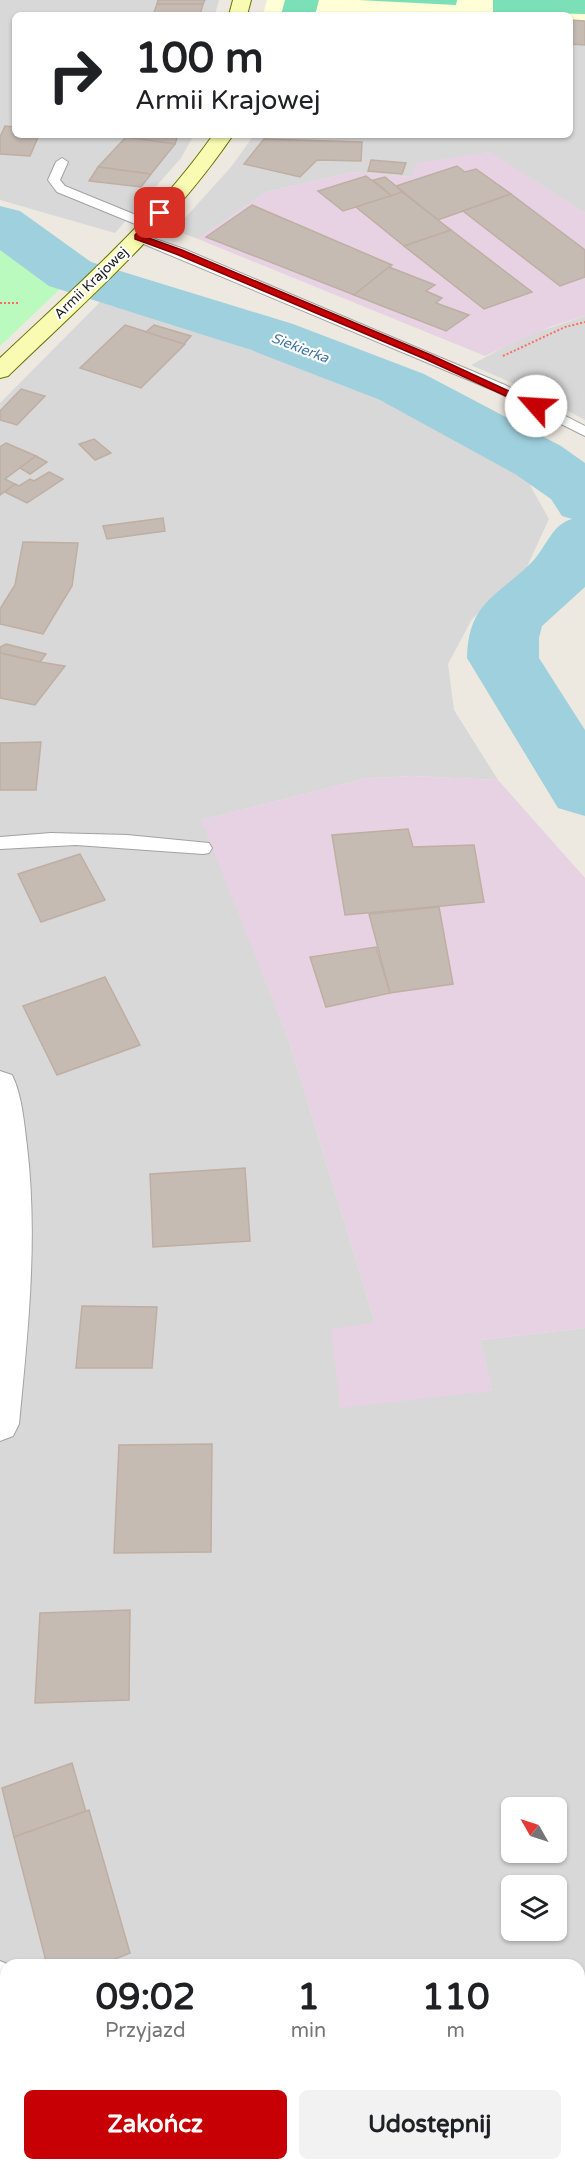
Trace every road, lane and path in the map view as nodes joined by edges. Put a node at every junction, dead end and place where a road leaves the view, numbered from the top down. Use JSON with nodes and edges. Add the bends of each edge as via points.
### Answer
{"nodes":[{"id":1,"x":221,"y":138,"type":"edge"},
{"id":2,"x":62,"y":162,"type":"dead end"},
{"id":3,"x":143,"y":231,"type":"junction"},
{"id":4,"x":585,"y":321,"type":"edge"},
{"id":5,"x":0,"y":371,"type":"edge"},
{"id":6,"x":472,"y":375,"type":"junction"},
{"id":7,"x":585,"y":432,"type":"edge"},
{"id":8,"x":0,"y":843,"type":"edge"},
{"id":9,"x":203,"y":848,"type":"dead end"},
{"id":10,"x":0,"y":1084,"type":"edge"},
{"id":11,"x":0,"y":1424,"type":"edge"}],
"edges":[{"from":1,"to":3,"type":"main road","name":"Armii Krajowej","via":[[205,163]]},
{"from":2,"to":3,"type":"lane","via":[[54,180],[61,189]]},
{"from":3,"to":5,"type":"main road","name":"Armii Krajowej"},
{"from":3,"to":6,"type":"lane","via":[[179,252]]},
{"from":4,"to":6,"type":"path","via":[[565,327]]},
{"from":6,"to":7,"type":"lane"},
{"from":8,"to":9,"type":"lane","via":[[111,838]]},
{"from":10,"to":11,"type":"street","via":[[8,1119],[14,1183],[13,1298]]}]}
